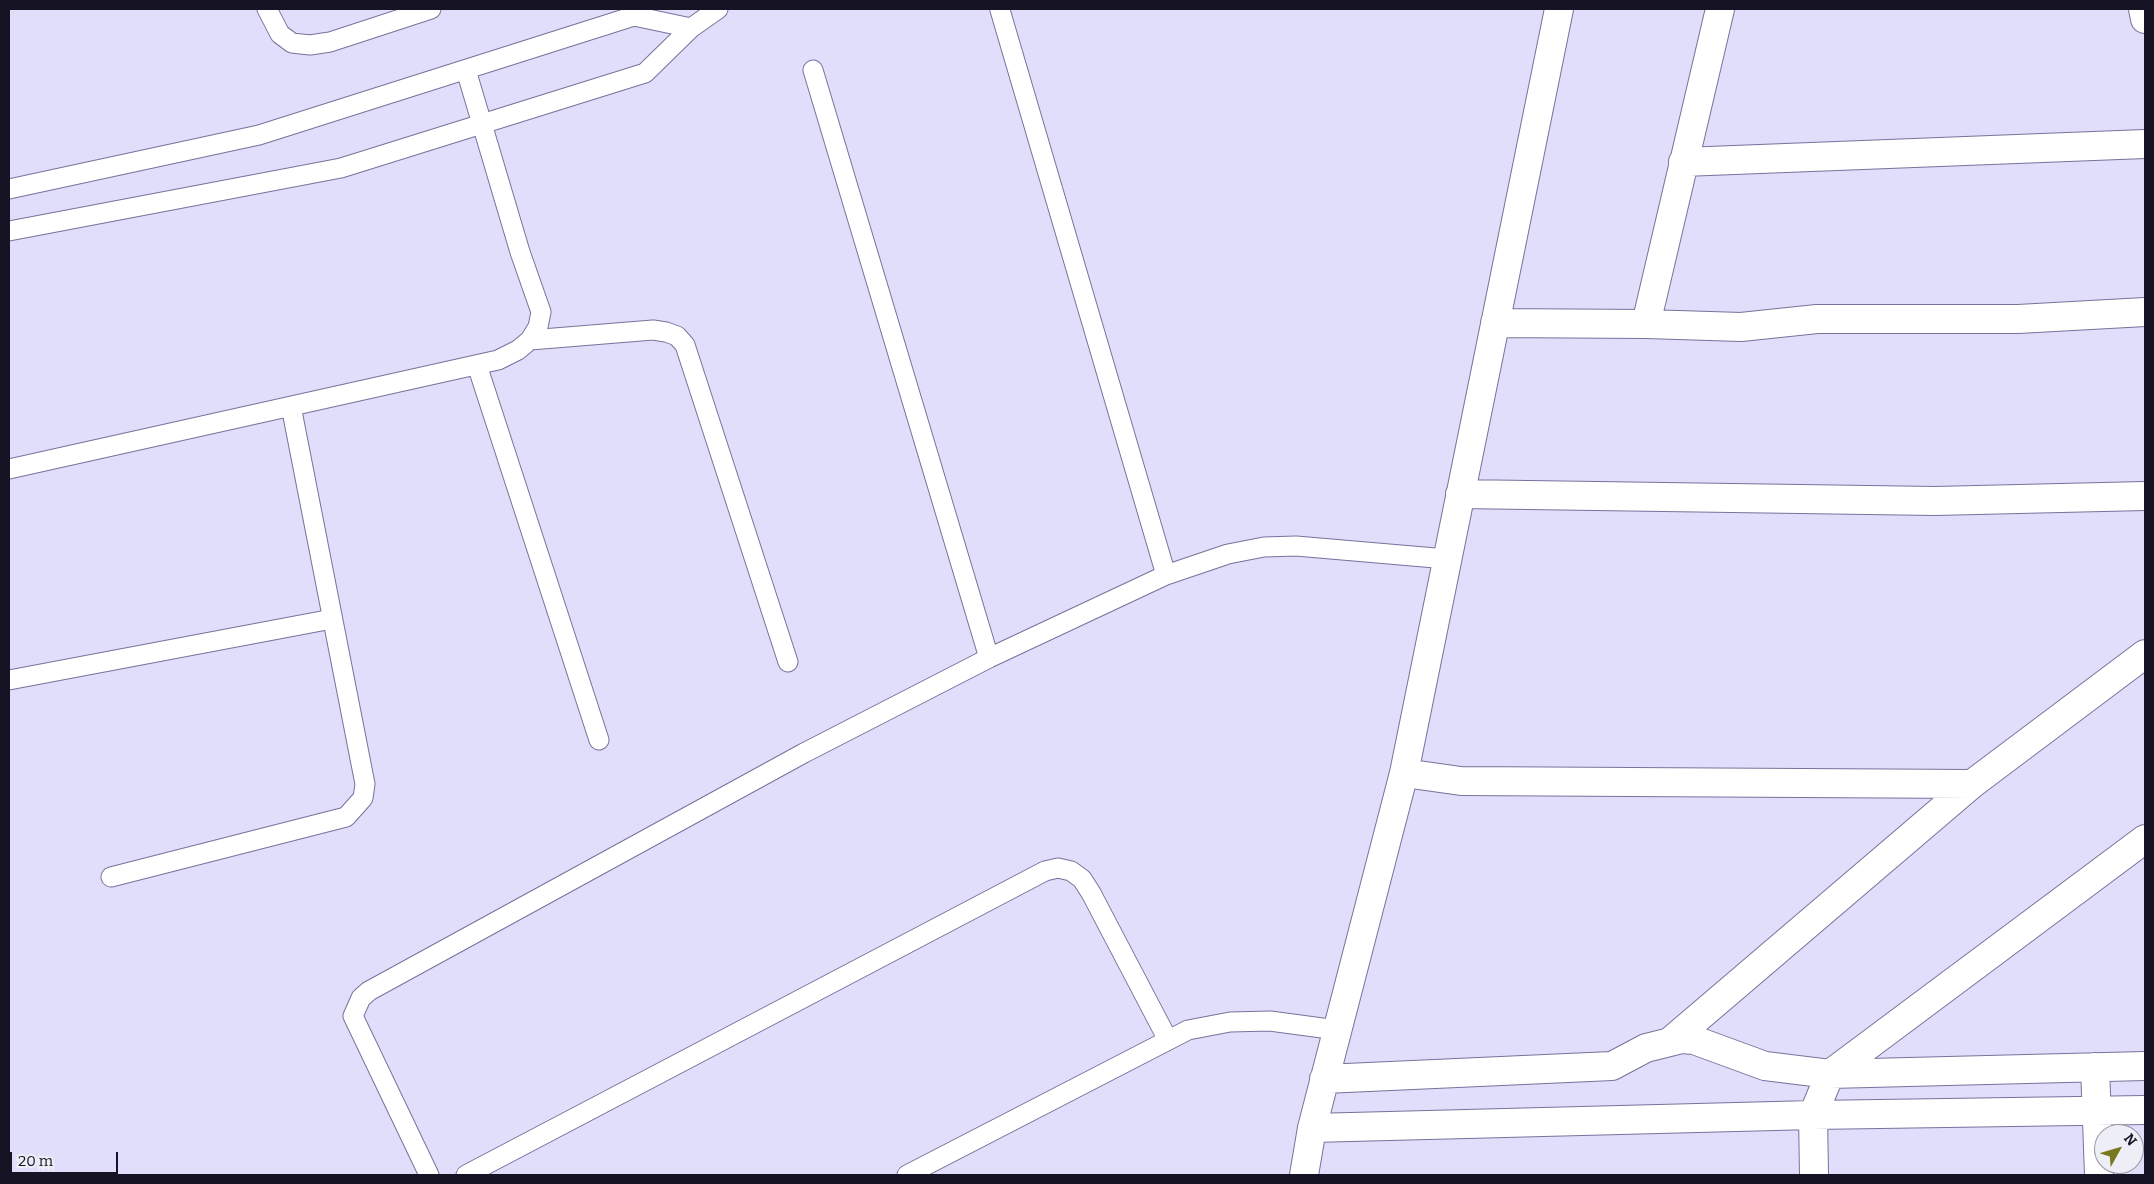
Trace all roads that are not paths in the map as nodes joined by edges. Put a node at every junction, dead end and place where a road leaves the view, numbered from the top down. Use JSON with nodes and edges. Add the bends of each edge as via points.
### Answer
{"nodes":[{"id":1,"x":267,"y":9,"type":"edge"},
{"id":2,"x":431,"y":9,"type":"edge"},
{"id":3,"x":718,"y":9,"type":"edge"},
{"id":4,"x":1559,"y":9,"type":"edge"},
{"id":5,"x":1720,"y":9,"type":"edge"},
{"id":6,"x":2143,"y":9,"type":"edge"},
{"id":7,"x":1000,"y":10,"type":"dead end"},
{"id":8,"x":2145,"y":19,"type":"edge"},
{"id":9,"x":691,"y":28,"type":"junction"},
{"id":10,"x":466,"y":70,"type":"junction"},
{"id":11,"x":813,"y":70,"type":"dead end"},
{"id":12,"x":482,"y":124,"type":"junction"},
{"id":13,"x":2145,"y":144,"type":"edge"},
{"id":14,"x":1684,"y":162,"type":"junction"},
{"id":15,"x":9,"y":189,"type":"edge"},
{"id":16,"x":9,"y":230,"type":"edge"},
{"id":17,"x":2145,"y":312,"type":"edge"},
{"id":18,"x":1495,"y":323,"type":"junction"},
{"id":19,"x":1646,"y":324,"type":"junction"},
{"id":20,"x":530,"y":340,"type":"junction"},
{"id":21,"x":477,"y":365,"type":"junction"},
{"id":22,"x":291,"y":406,"type":"junction"},
{"id":23,"x":9,"y":469,"type":"edge"},
{"id":24,"x":1460,"y":494,"type":"junction"},
{"id":25,"x":2145,"y":496,"type":"edge"},
{"id":26,"x":1447,"y":559,"type":"junction"},
{"id":27,"x":1166,"y":575,"type":"junction"},
{"id":28,"x":332,"y":619,"type":"junction"},
{"id":29,"x":2145,"y":654,"type":"edge"},
{"id":30,"x":989,"y":658,"type":"junction"},
{"id":31,"x":788,"y":662,"type":"dead end"},
{"id":32,"x":9,"y":680,"type":"edge"},
{"id":33,"x":600,"y":740,"type":"dead end"},
{"id":34,"x":1404,"y":773,"type":"junction"},
{"id":35,"x":1972,"y":784,"type":"junction"},
{"id":36,"x":2145,"y":839,"type":"edge"},
{"id":37,"x":111,"y":878,"type":"dead end"},
{"id":38,"x":1337,"y":1030,"type":"junction"},
{"id":39,"x":1168,"y":1040,"type":"junction"},
{"id":40,"x":1672,"y":1040,"type":"junction"},
{"id":41,"x":2145,"y":1066,"type":"edge"},
{"id":42,"x":2095,"y":1067,"type":"junction"},
{"id":43,"x":1830,"y":1074,"type":"junction"},
{"id":44,"x":1324,"y":1079,"type":"junction"},
{"id":45,"x":2145,"y":1110,"type":"edge"},
{"id":46,"x":2098,"y":1111,"type":"junction"},
{"id":47,"x":1813,"y":1115,"type":"junction"},
{"id":48,"x":1312,"y":1128,"type":"junction"},
{"id":49,"x":429,"y":1175,"type":"edge"},
{"id":50,"x":466,"y":1175,"type":"edge"},
{"id":51,"x":907,"y":1175,"type":"edge"},
{"id":52,"x":1304,"y":1175,"type":"edge"},
{"id":53,"x":1814,"y":1175,"type":"edge"},
{"id":54,"x":2099,"y":1175,"type":"edge"}],
"edges":[{"from":1,"to":2,"type":"lane","via":[[280,34],[292,43],[310,45],[330,42]]},
{"from":3,"to":9,"type":"lane"},
{"from":4,"to":18,"type":"street"},
{"from":5,"to":14,"type":"street"},
{"from":6,"to":8,"type":"street"},
{"from":7,"to":27,"type":"lane"},
{"from":9,"to":10,"type":"lane","via":[[634,16]]},
{"from":9,"to":12,"type":"lane","via":[[645,73]]},
{"from":10,"to":12,"type":"lane"},
{"from":10,"to":15,"type":"lane","via":[[259,135]]},
{"from":11,"to":30,"type":"lane"},
{"from":12,"to":16,"type":"lane","via":[[341,168]]},
{"from":12,"to":20,"type":"lane","via":[[540,312],[538,327]]},
{"from":13,"to":14,"type":"street"},
{"from":14,"to":19,"type":"street"},
{"from":17,"to":19,"type":"street","via":[[2018,319],[1817,319],[1741,327]]},
{"from":18,"to":19,"type":"street"},
{"from":18,"to":24,"type":"street"},
{"from":20,"to":21,"type":"lane","via":[[498,360]]},
{"from":20,"to":31,"type":"lane","via":[[652,330],[677,336],[685,345]]},
{"from":21,"to":22,"type":"lane"},
{"from":21,"to":33,"type":"lane"},
{"from":22,"to":23,"type":"lane"},
{"from":22,"to":28,"type":"lane"},
{"from":24,"to":25,"type":"street","via":[[1935,501]]},
{"from":24,"to":26,"type":"street"},
{"from":26,"to":27,"type":"lane","via":[[1296,546],[1264,547],[1220,556]]},
{"from":26,"to":34,"type":"street"},
{"from":27,"to":30,"type":"lane"},
{"from":28,"to":32,"type":"lane"},
{"from":28,"to":37,"type":"lane","via":[[365,784],[363,798],[355,809],[346,817]]},
{"from":29,"to":35,"type":"street"},
{"from":30,"to":49,"type":"lane","via":[[796,758],[468,936],[361,998],[354,1016]]},
{"from":34,"to":35,"type":"street","via":[[1461,781]]},
{"from":34,"to":38,"type":"street"},
{"from":35,"to":40,"type":"street"},
{"from":36,"to":43,"type":"street"},
{"from":38,"to":39,"type":"lane","via":[[1270,1021],[1230,1022],[1188,1030]]},
{"from":38,"to":44,"type":"street"},
{"from":39,"to":50,"type":"lane","via":[[1082,880],[1071,871],[1052,869]]},
{"from":39,"to":51,"type":"lane"},
{"from":40,"to":43,"type":"street","via":[[1694,1040],[1766,1066]]},
{"from":40,"to":44,"type":"street","via":[[1646,1048],[1612,1066]]},
{"from":41,"to":42,"type":"street"},
{"from":42,"to":43,"type":"street"},
{"from":42,"to":46,"type":"street"},
{"from":43,"to":47,"type":"street"},
{"from":44,"to":48,"type":"street"},
{"from":45,"to":46,"type":"street"},
{"from":46,"to":47,"type":"street"},
{"from":46,"to":54,"type":"street"},
{"from":47,"to":48,"type":"street"},
{"from":47,"to":53,"type":"street"},
{"from":48,"to":52,"type":"street"}]}
